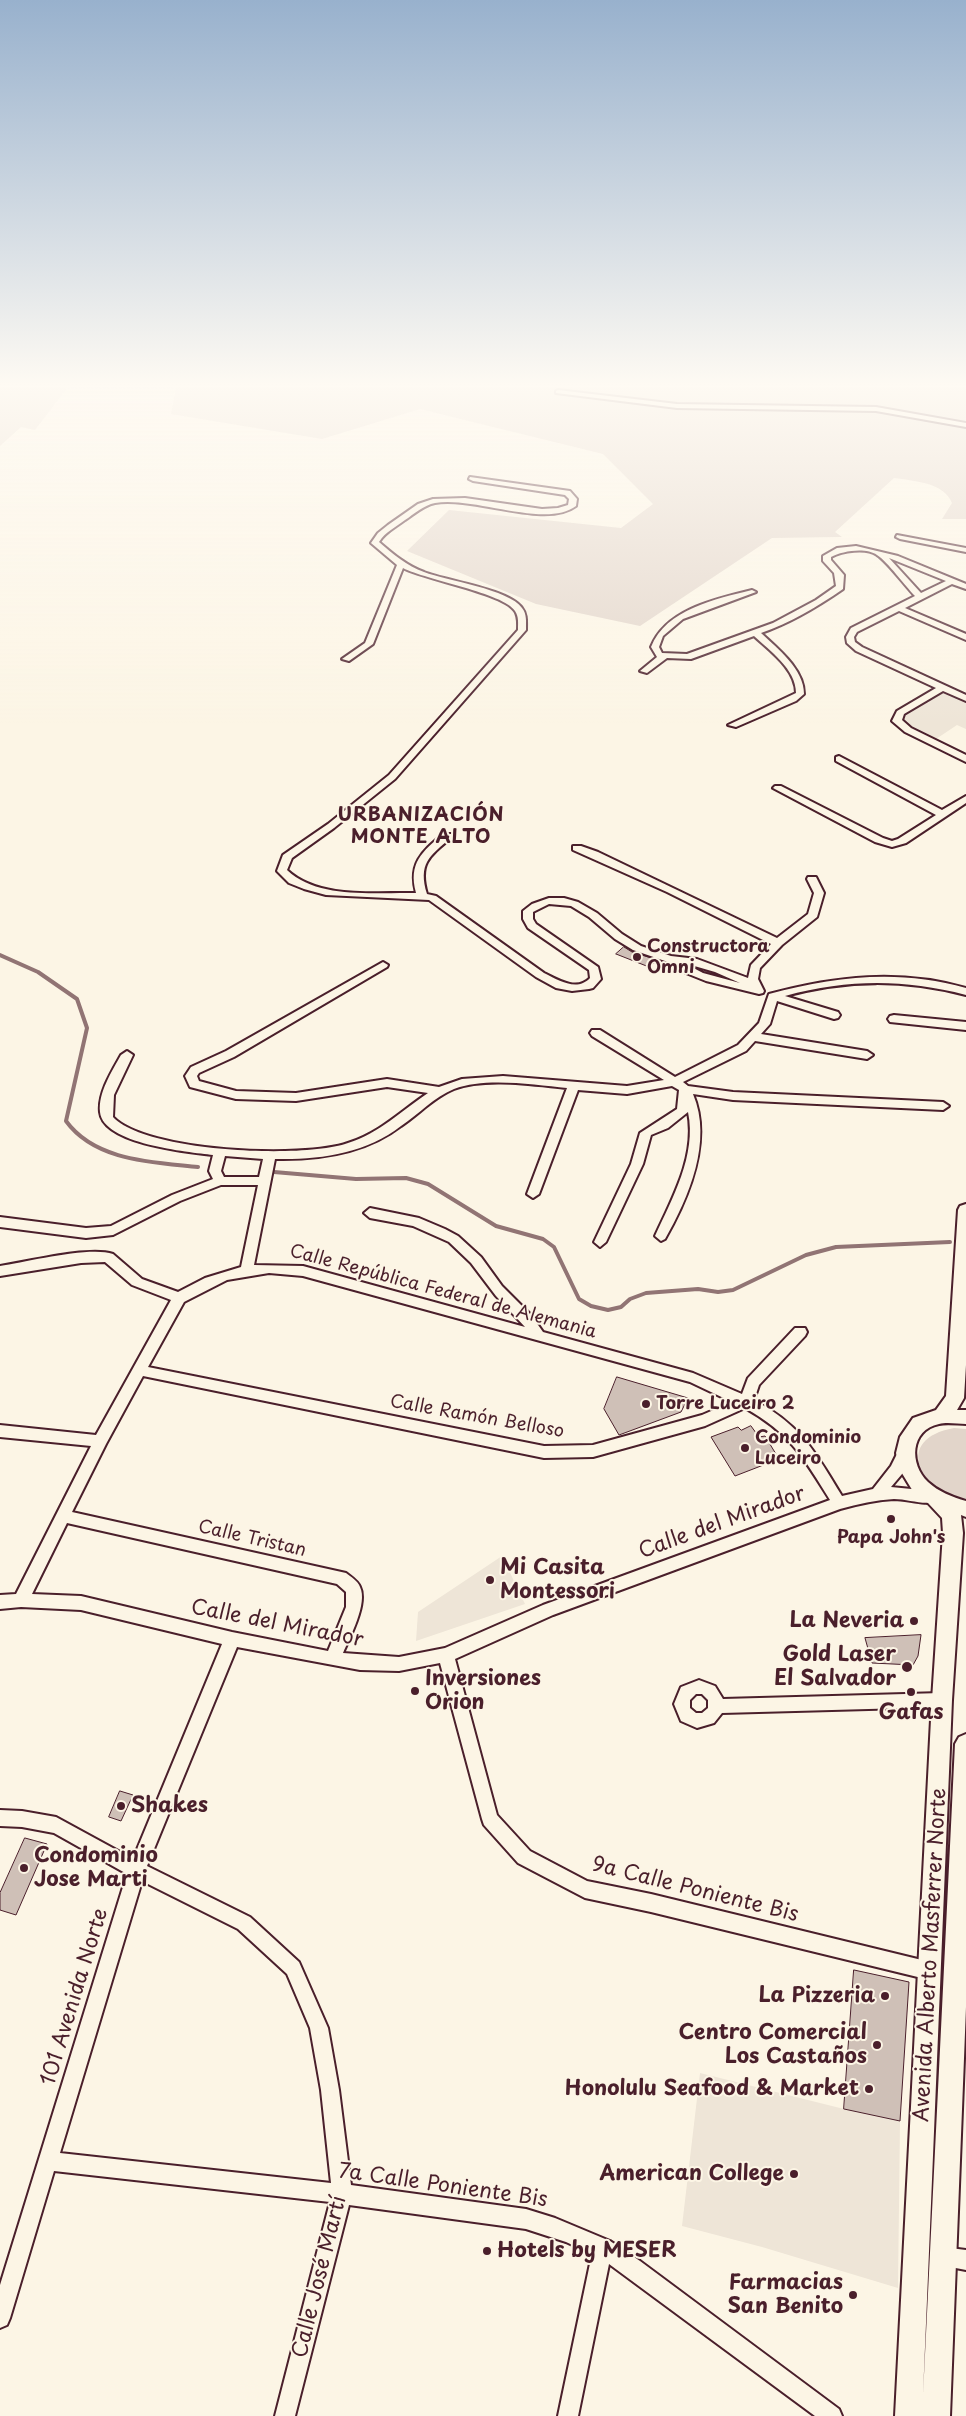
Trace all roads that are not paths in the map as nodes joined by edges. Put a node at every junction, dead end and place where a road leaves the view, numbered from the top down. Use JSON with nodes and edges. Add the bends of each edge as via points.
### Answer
{"nodes":[{"id":1,"x":573,"y":500,"type":"edge"},
{"id":2,"x":900,"y":537,"type":"dead end"},
{"id":3,"x":966,"y":550,"type":"edge"},
{"id":4,"x":879,"y":552,"type":"junction"},
{"id":5,"x":401,"y":564,"type":"junction"},
{"id":6,"x":952,"y":581,"type":"junction"},
{"id":7,"x":966,"y":587,"type":"edge"},
{"id":8,"x":752,"y":592,"type":"dead end"},
{"id":9,"x":919,"y":596,"type":"junction"},
{"id":10,"x":898,"y":608,"type":"junction"},
{"id":11,"x":754,"y":632,"type":"junction"},
{"id":12,"x":966,"y":638,"type":"edge"},
{"id":13,"x":664,"y":656,"type":"junction"},
{"id":14,"x":346,"y":660,"type":"dead end"},
{"id":15,"x":644,"y":672,"type":"dead end"},
{"id":16,"x":942,"y":688,"type":"junction"},
{"id":17,"x":966,"y":698,"type":"edge"},
{"id":18,"x":733,"y":725,"type":"dead end"},
{"id":19,"x":839,"y":759,"type":"dead end"},
{"id":20,"x":966,"y":760,"type":"edge"},
{"id":21,"x":778,"y":788,"type":"dead end"},
{"id":22,"x":966,"y":799,"type":"edge"},
{"id":23,"x":942,"y":814,"type":"junction"},
{"id":24,"x":447,"y":836,"type":"dead end"},
{"id":25,"x":577,"y":848,"type":"dead end"},
{"id":26,"x":812,"y":879,"type":"dead end"},
{"id":27,"x":422,"y":896,"type":"junction"},
{"id":28,"x":778,"y":943,"type":"junction"},
{"id":29,"x":383,"y":965,"type":"dead end"},
{"id":30,"x":759,"y":991,"type":"junction"},
{"id":31,"x":966,"y":992,"type":"edge"},
{"id":32,"x":773,"y":996,"type":"junction"},
{"id":33,"x":834,"y":1015,"type":"dead end"},
{"id":34,"x":894,"y":1019,"type":"dead end"},
{"id":35,"x":966,"y":1026,"type":"edge"},
{"id":36,"x":596,"y":1033,"type":"dead end"},
{"id":37,"x":754,"y":1037,"type":"junction"},
{"id":38,"x":867,"y":1054,"type":"dead end"},
{"id":39,"x":127,"y":1055,"type":"dead end"},
{"id":40,"x":681,"y":1085,"type":"junction"},
{"id":41,"x":574,"y":1086,"type":"junction"},
{"id":42,"x":440,"y":1091,"type":"junction"},
{"id":43,"x":943,"y":1106,"type":"dead end"},
{"id":44,"x":220,"y":1150,"type":"junction"},
{"id":45,"x":270,"y":1155,"type":"junction"},
{"id":46,"x":220,"y":1181,"type":"junction"},
{"id":47,"x":264,"y":1181,"type":"junction"},
{"id":48,"x":533,"y":1194,"type":"dead end"},
{"id":49,"x":966,"y":1210,"type":"edge"},
{"id":50,"x":370,"y":1213,"type":"dead end"},
{"id":51,"x":0,"y":1222,"type":"edge"},
{"id":52,"x":661,"y":1236,"type":"dead end"},
{"id":53,"x":600,"y":1242,"type":"dead end"},
{"id":54,"x":247,"y":1269,"type":"junction"},
{"id":55,"x":0,"y":1271,"type":"edge"},
{"id":56,"x":179,"y":1298,"type":"junction"},
{"id":57,"x":800,"y":1332,"type":"dead end"},
{"id":58,"x":539,"y":1336,"type":"junction"},
{"id":59,"x":138,"y":1370,"type":"junction"},
{"id":60,"x":747,"y":1402,"type":"junction"},
{"id":61,"x":942,"y":1416,"type":"junction"},
{"id":62,"x":966,"y":1417,"type":"edge"},
{"id":63,"x":0,"y":1431,"type":"edge"},
{"id":64,"x":100,"y":1441,"type":"junction"},
{"id":65,"x":904,"y":1454,"type":"junction"},
{"id":66,"x":879,"y":1492,"type":"junction"},
{"id":67,"x":935,"y":1498,"type":"junction"},
{"id":68,"x":840,"y":1503,"type":"junction"},
{"id":69,"x":966,"y":1509,"type":"edge"},
{"id":70,"x":64,"y":1516,"type":"junction"},
{"id":71,"x":21,"y":1600,"type":"junction"},
{"id":72,"x":0,"y":1602,"type":"edge"},
{"id":73,"x":232,"y":1639,"type":"junction"},
{"id":74,"x":446,"y":1655,"type":"junction"},
{"id":75,"x":333,"y":1660,"type":"junction"},
{"id":76,"x":942,"y":1700,"type":"junction"},
{"id":77,"x":717,"y":1706,"type":"dead end"},
{"id":78,"x":966,"y":1744,"type":"edge"},
{"id":79,"x":0,"y":1818,"type":"edge"},
{"id":80,"x":137,"y":1870,"type":"junction"},
{"id":81,"x":930,"y":1971,"type":"junction"},
{"id":82,"x":960,"y":1976,"type":"edge"},
{"id":83,"x":48,"y":2161,"type":"junction"},
{"id":84,"x":342,"y":2194,"type":"junction"},
{"id":85,"x":603,"y":2248,"type":"junction"},
{"id":86,"x":954,"y":2259,"type":"edge"},
{"id":87,"x":0,"y":2318,"type":"edge"},
{"id":88,"x":285,"y":2416,"type":"edge"},
{"id":89,"x":568,"y":2416,"type":"edge"},
{"id":90,"x":832,"y":2416,"type":"edge"},
{"id":91,"x":909,"y":2416,"type":"edge"},
{"id":92,"x":936,"y":2416,"type":"edge"}],
"edges":[{"from":1,"to":5,"type":"street","via":[[572,506],[563,512],[434,500],[380,534],[375,543]]},
{"from":2,"to":3,"type":"street"},
{"from":4,"to":6,"type":"street"},
{"from":4,"to":9,"type":"street"},
{"from":4,"to":11,"type":"street","via":[[847,548],[831,552],[827,560],[842,579],[834,593],[776,625]]},
{"from":5,"to":14,"type":"street","via":[[369,644]]},
{"from":5,"to":27,"type":"street","via":[[421,574],[499,596],[518,608],[522,630],[392,777],[287,858],[282,871],[298,885],[327,892]]},
{"from":6,"to":7,"type":"street"},
{"from":6,"to":9,"type":"street"},
{"from":8,"to":13,"type":"street","via":[[674,621],[656,640],[654,647]]},
{"from":9,"to":10,"type":"street"},
{"from":10,"to":12,"type":"street"},
{"from":10,"to":16,"type":"street","via":[[854,630],[851,643]]},
{"from":11,"to":13,"type":"street","via":[[688,657]]},
{"from":11,"to":18,"type":"street","via":[[786,663],[802,688],[793,699]]},
{"from":13,"to":15,"type":"street"},
{"from":16,"to":17,"type":"street"},
{"from":16,"to":20,"type":"street","via":[[900,713],[897,721]]},
{"from":19,"to":23,"type":"street"},
{"from":21,"to":23,"type":"street","via":[[892,844],[902,841]]},
{"from":22,"to":23,"type":"street"},
{"from":24,"to":27,"type":"street","via":[[422,857],[417,871]]},
{"from":25,"to":28,"type":"street"},
{"from":26,"to":28,"type":"street","via":[[819,893],[813,914]]},
{"from":27,"to":30,"type":"street","via":[[441,904],[560,986],[589,986],[597,974],[532,926],[528,911],[546,902],[564,901],[578,905],[627,944],[670,959],[681,968]]},
{"from":28,"to":30,"type":"street","via":[[755,966],[753,979]]},
{"from":29,"to":42,"type":"street","via":[[230,1054],[195,1070],[192,1076],[194,1084],[236,1095],[296,1097],[387,1084]]},
{"from":30,"to":32,"type":"street"},
{"from":31,"to":32,"type":"street","via":[[927,982],[880,979],[803,987]]},
{"from":32,"to":33,"type":"street"},
{"from":32,"to":37,"type":"street","via":[[764,1024]]},
{"from":34,"to":35,"type":"street"},
{"from":36,"to":40,"type":"street"},
{"from":37,"to":38,"type":"street"},
{"from":37,"to":40,"type":"street","via":[[742,1048]]},
{"from":39,"to":44,"type":"street","via":[[104,1109],[108,1120],[122,1132],[143,1140]]},
{"from":40,"to":41,"type":"street","via":[[637,1089]]},
{"from":40,"to":43,"type":"street","via":[[733,1096]]},
{"from":40,"to":52,"type":"street","via":[[695,1116],[694,1153],[685,1187]]},
{"from":40,"to":53,"type":"street","via":[[683,1111],[646,1133],[637,1164]]},
{"from":41,"to":42,"type":"street","via":[[500,1079],[458,1084]]},
{"from":41,"to":48,"type":"street"},
{"from":42,"to":45,"type":"street","via":[[386,1131],[350,1147],[308,1154]]},
{"from":44,"to":45,"type":"street"},
{"from":44,"to":46,"type":"street","via":[[215,1170]]},
{"from":45,"to":47,"type":"street"},
{"from":46,"to":47,"type":"street"},
{"from":46,"to":51,"type":"street","via":[[176,1198],[113,1230],[86,1233]]},
{"from":47,"to":54,"type":"street"},
{"from":49,"to":61,"type":"main road","via":[[955,1398]]},
{"from":50,"to":58,"type":"street","via":[[425,1224],[439,1229],[460,1244],[502,1294],[531,1322]]},
{"from":54,"to":56,"type":"street","name":"Calle República Federal de Alemania"},
{"from":54,"to":58,"type":"street","name":"Calle República Federal de Alemania","via":[[274,1267],[303,1271]]},
{"from":55,"to":56,"type":"street","via":[[82,1258],[108,1258],[137,1282]]},
{"from":56,"to":59,"type":"street"},
{"from":57,"to":60,"type":"street","via":[[753,1382]]},
{"from":58,"to":60,"type":"street","name":"Calle República Federal de Alemania","via":[[693,1378]]},
{"from":59,"to":60,"type":"street","name":"Calle Ramón Belloso","via":[[544,1452],[594,1451],[705,1420]]},
{"from":59,"to":64,"type":"street"},
{"from":60,"to":68,"type":"street","name":"Calle República Federal de Alemania","via":[[774,1418],[795,1437]]},
{"from":61,"to":62,"type":"main road"},
{"from":61,"to":65,"type":"main road","via":[[914,1429]]},
{"from":63,"to":64,"type":"street"},
{"from":64,"to":70,"type":"street"},
{"from":65,"to":66,"type":"street","via":[[894,1475]]},
{"from":65,"to":67,"type":"main road","via":[[917,1484]]},
{"from":66,"to":67,"type":"street","name":"Calle del Mirador"},
{"from":66,"to":68,"type":"street","name":"Calle del Mirador"},
{"from":67,"to":69,"type":"main road"},
{"from":67,"to":76,"type":"main road","name":"Avenida Alberto Masferrer Norte","via":[[951,1515],[953,1524]]},
{"from":68,"to":74,"type":"street","name":"Calle del Mirador","via":[[548,1610]]},
{"from":70,"to":71,"type":"street"},
{"from":70,"to":75,"type":"street","name":"Calle Tristan","via":[[341,1578],[354,1589],[354,1607]]},
{"from":71,"to":72,"type":"street","name":"Calle del Mirador"},
{"from":71,"to":73,"type":"street","name":"Calle del Mirador","via":[[81,1603]]},
{"from":73,"to":75,"type":"street","name":"Calle del Mirador"},
{"from":73,"to":80,"type":"street","name":"101 Avenida Norte"},
{"from":74,"to":75,"type":"street","name":"Calle del Mirador","via":[[399,1664]]},
{"from":74,"to":81,"type":"street","name":"9a Calle Poniente Bis","via":[[490,1819],[524,1858],[586,1889]]},
{"from":76,"to":77,"type":"street"},
{"from":76,"to":81,"type":"main road","name":"Avenida Alberto Masferrer Norte"},
{"from":78,"to":82,"type":"main road","name":"Avenida Alberto Masferrer Norte"},
{"from":79,"to":80,"type":"street","name":"Calle José Martí","via":[[56,1825]]},
{"from":80,"to":83,"type":"street","name":"101 Avenida Norte"},
{"from":80,"to":84,"type":"street","name":"Calle José Martí","via":[[244,1923],[293,1968],[319,2028]]},
{"from":81,"to":91,"type":"main road","name":"Avenida Alberto Masferrer Norte"},
{"from":82,"to":86,"type":"main road","name":"Avenida Alberto Masferrer Norte"},
{"from":83,"to":84,"type":"street","name":"7a Calle Poniente Bis"},
{"from":83,"to":87,"type":"street","name":"101 Avenida Norte"},
{"from":84,"to":85,"type":"street","name":"7a Calle Poniente Bis","via":[[526,2219],[561,2229]]},
{"from":84,"to":88,"type":"street","name":"Calle José Martí"},
{"from":85,"to":89,"type":"street"},
{"from":85,"to":90,"type":"street","name":"7a Calle Poniente Bis"},
{"from":86,"to":92,"type":"main road","name":"Avenida Alberto Masferrer Norte"}]}
